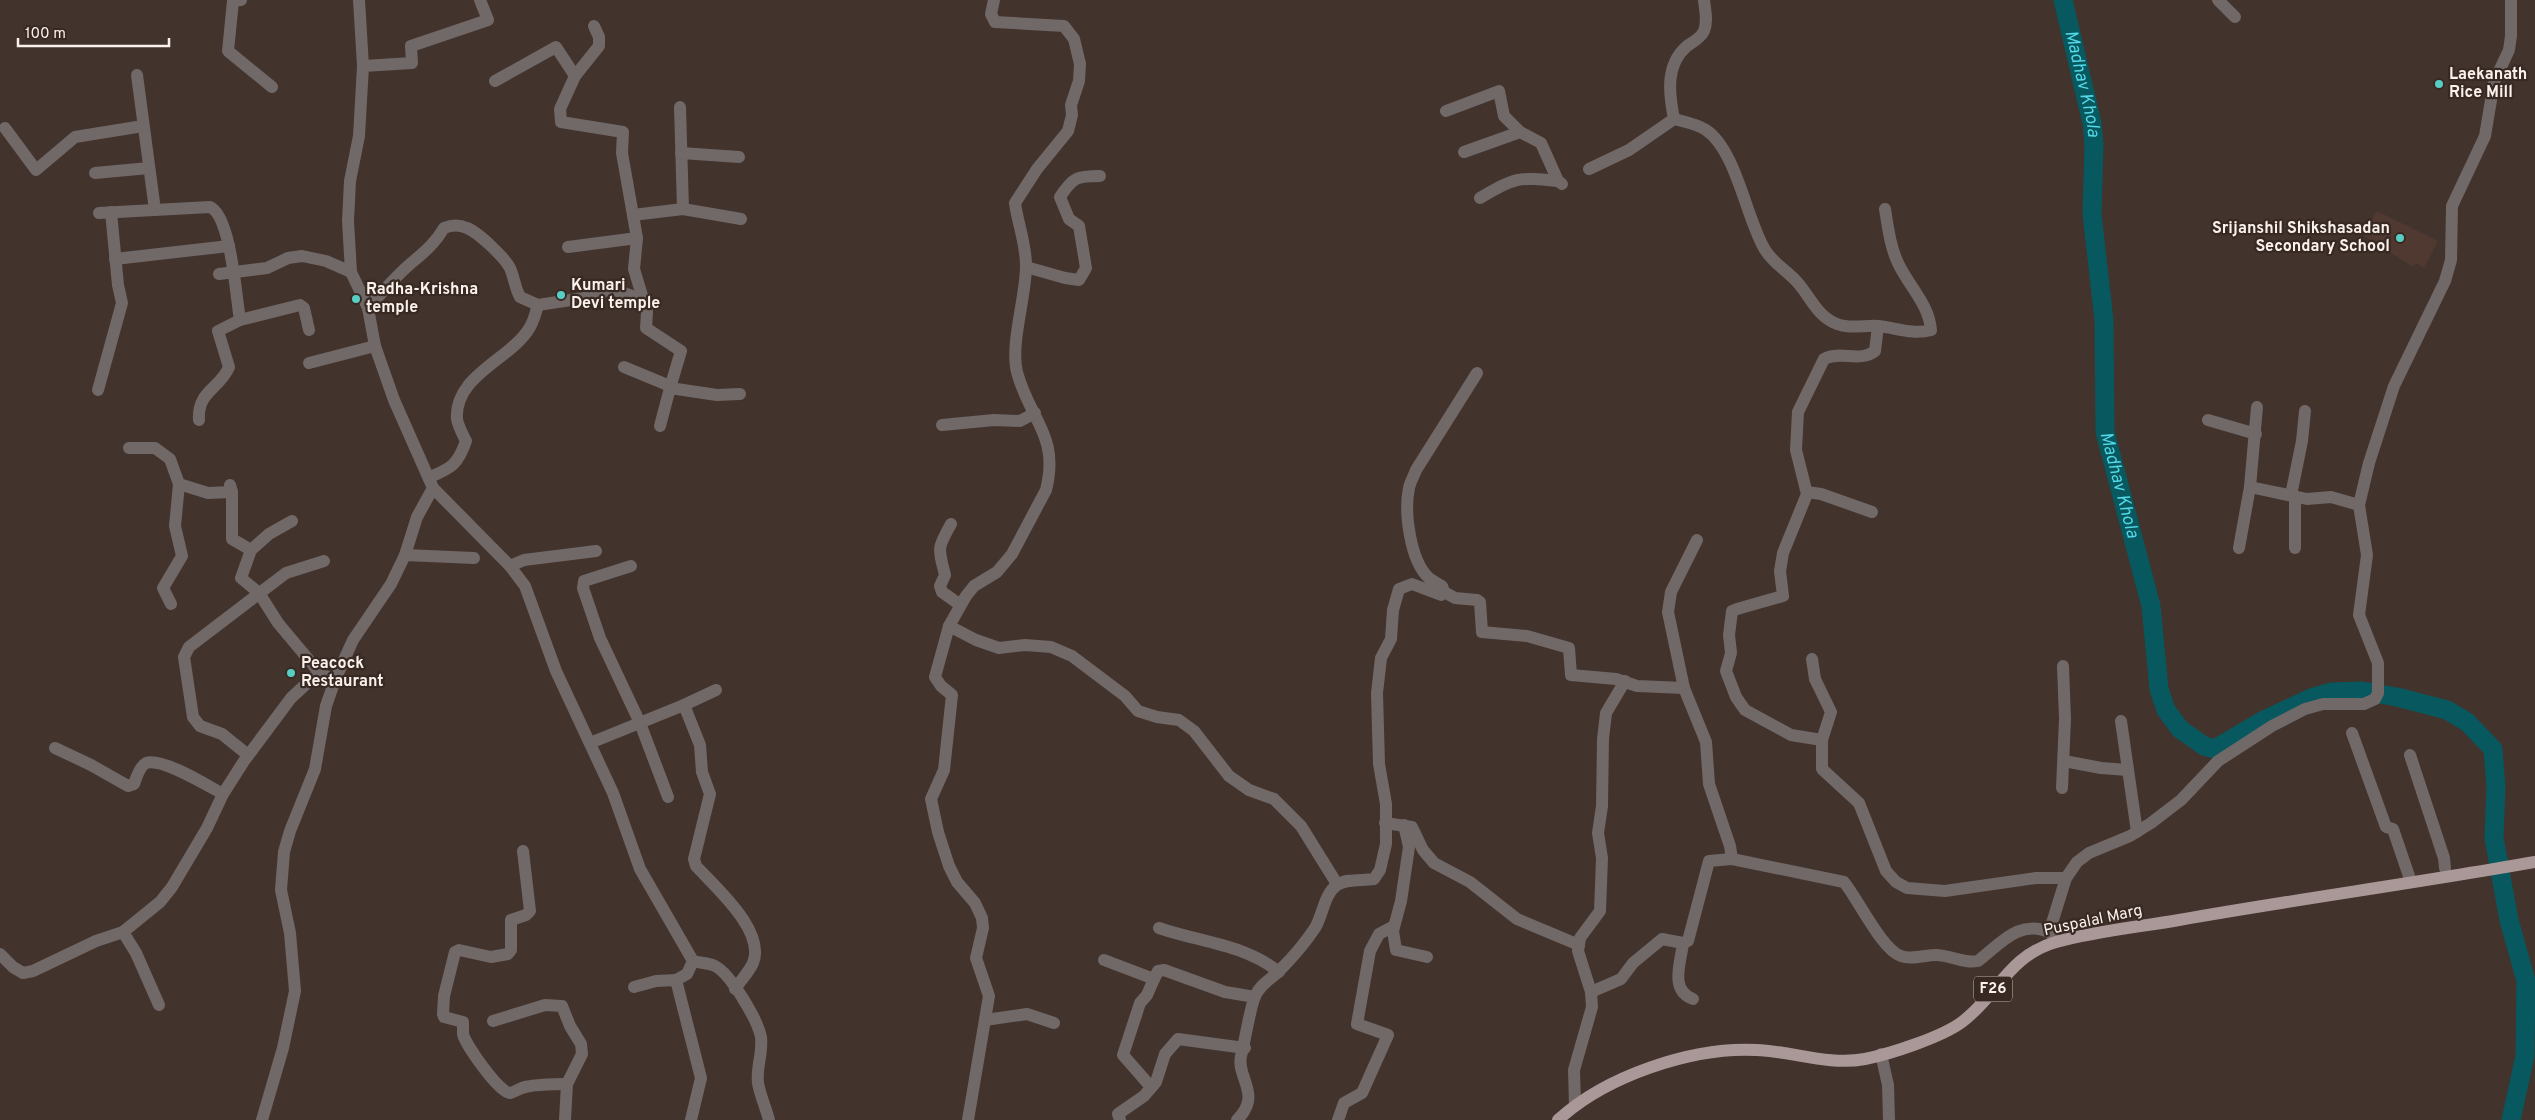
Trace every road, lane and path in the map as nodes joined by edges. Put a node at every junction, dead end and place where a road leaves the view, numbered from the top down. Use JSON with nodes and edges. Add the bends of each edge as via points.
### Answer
{"nodes":[{"id":1,"x":241,"y":0,"type":"edge"},
{"id":2,"x":359,"y":0,"type":"edge"},
{"id":3,"x":480,"y":0,"type":"edge"},
{"id":4,"x":994,"y":0,"type":"edge"},
{"id":5,"x":1704,"y":0,"type":"edge"},
{"id":6,"x":2218,"y":0,"type":"edge"},
{"id":7,"x":2511,"y":3,"type":"edge"},
{"id":8,"x":2235,"y":17,"type":"dead end"},
{"id":9,"x":594,"y":26,"type":"dead end"},
{"id":10,"x":363,"y":66,"type":"junction"},
{"id":11,"x":137,"y":75,"type":"dead end"},
{"id":12,"x":575,"y":76,"type":"junction"},
{"id":13,"x":495,"y":81,"type":"dead end"},
{"id":14,"x":272,"y":87,"type":"dead end"},
{"id":15,"x":680,"y":107,"type":"dead end"},
{"id":16,"x":1446,"y":111,"type":"dead end"},
{"id":17,"x":1674,"y":119,"type":"junction"},
{"id":18,"x":144,"y":126,"type":"junction"},
{"id":19,"x":5,"y":128,"type":"dead end"},
{"id":20,"x":1520,"y":132,"type":"junction"},
{"id":21,"x":1464,"y":152,"type":"dead end"},
{"id":22,"x":681,"y":153,"type":"junction"},
{"id":23,"x":739,"y":157,"type":"dead end"},
{"id":24,"x":149,"y":168,"type":"junction"},
{"id":25,"x":1589,"y":169,"type":"dead end"},
{"id":26,"x":95,"y":173,"type":"dead end"},
{"id":27,"x":1100,"y":176,"type":"dead end"},
{"id":28,"x":1480,"y":198,"type":"dead end"},
{"id":29,"x":683,"y":209,"type":"junction"},
{"id":30,"x":1884,"y":209,"type":"dead end"},
{"id":31,"x":155,"y":210,"type":"junction"},
{"id":32,"x":633,"y":214,"type":"junction"},
{"id":33,"x":741,"y":219,"type":"dead end"},
{"id":34,"x":637,"y":238,"type":"junction"},
{"id":35,"x":229,"y":246,"type":"junction"},
{"id":36,"x":568,"y":246,"type":"dead end"},
{"id":37,"x":115,"y":259,"type":"junction"},
{"id":38,"x":1026,"y":267,"type":"junction"},
{"id":39,"x":351,"y":272,"type":"junction"},
{"id":40,"x":233,"y":273,"type":"junction"},
{"id":41,"x":219,"y":274,"type":"dead end"},
{"id":42,"x":641,"y":299,"type":"junction"},
{"id":43,"x":538,"y":305,"type":"junction"},
{"id":44,"x":368,"y":308,"type":"junction"},
{"id":45,"x":240,"y":320,"type":"junction"},
{"id":46,"x":1878,"y":326,"type":"junction"},
{"id":47,"x":309,"y":330,"type":"dead end"},
{"id":48,"x":375,"y":346,"type":"junction"},
{"id":49,"x":309,"y":363,"type":"dead end"},
{"id":50,"x":624,"y":367,"type":"dead end"},
{"id":51,"x":1477,"y":373,"type":"dead end"},
{"id":52,"x":670,"y":387,"type":"junction"},
{"id":53,"x":98,"y":390,"type":"dead end"},
{"id":54,"x":740,"y":394,"type":"dead end"},
{"id":55,"x":2257,"y":407,"type":"dead end"},
{"id":56,"x":2305,"y":411,"type":"dead end"},
{"id":57,"x":1035,"y":413,"type":"junction"},
{"id":58,"x":199,"y":420,"type":"dead end"},
{"id":59,"x":2208,"y":420,"type":"dead end"},
{"id":60,"x":942,"y":425,"type":"dead end"},
{"id":61,"x":660,"y":426,"type":"dead end"},
{"id":62,"x":2256,"y":434,"type":"junction"},
{"id":63,"x":129,"y":448,"type":"dead end"},
{"id":64,"x":431,"y":483,"type":"junction"},
{"id":65,"x":178,"y":484,"type":"junction"},
{"id":66,"x":2250,"y":486,"type":"junction"},
{"id":67,"x":1807,"y":492,"type":"junction"},
{"id":68,"x":2293,"y":496,"type":"junction"},
{"id":69,"x":2359,"y":505,"type":"junction"},
{"id":70,"x":1872,"y":512,"type":"dead end"},
{"id":71,"x":292,"y":521,"type":"dead end"},
{"id":72,"x":951,"y":524,"type":"dead end"},
{"id":73,"x":1697,"y":540,"type":"dead end"},
{"id":74,"x":2239,"y":548,"type":"dead end"},
{"id":75,"x":2295,"y":548,"type":"dead end"},
{"id":76,"x":251,"y":550,"type":"junction"},
{"id":77,"x":596,"y":551,"type":"dead end"},
{"id":78,"x":405,"y":555,"type":"junction"},
{"id":79,"x":474,"y":558,"type":"dead end"},
{"id":80,"x":324,"y":562,"type":"dead end"},
{"id":81,"x":510,"y":566,"type":"junction"},
{"id":82,"x":631,"y":566,"type":"dead end"},
{"id":83,"x":1444,"y":592,"type":"junction"},
{"id":84,"x":259,"y":593,"type":"junction"},
{"id":85,"x":171,"y":604,"type":"dead end"},
{"id":86,"x":959,"y":604,"type":"junction"},
{"id":87,"x":949,"y":626,"type":"junction"},
{"id":88,"x":1812,"y":659,"type":"dead end"},
{"id":89,"x":2063,"y":666,"type":"dead end"},
{"id":90,"x":319,"y":672,"type":"junction"},
{"id":91,"x":335,"y":680,"type":"junction"},
{"id":92,"x":1624,"y":681,"type":"junction"},
{"id":93,"x":1684,"y":688,"type":"junction"},
{"id":94,"x":716,"y":690,"type":"dead end"},
{"id":95,"x":684,"y":706,"type":"junction"},
{"id":96,"x":2121,"y":721,"type":"dead end"},
{"id":97,"x":640,"y":723,"type":"junction"},
{"id":98,"x":2352,"y":733,"type":"dead end"},
{"id":99,"x":1822,"y":740,"type":"junction"},
{"id":100,"x":590,"y":742,"type":"junction"},
{"id":101,"x":55,"y":748,"type":"dead end"},
{"id":102,"x":248,"y":755,"type":"junction"},
{"id":103,"x":2410,"y":755,"type":"dead end"},
{"id":104,"x":2064,"y":762,"type":"junction"},
{"id":105,"x":2128,"y":770,"type":"junction"},
{"id":106,"x":2062,"y":788,"type":"dead end"},
{"id":107,"x":223,"y":794,"type":"junction"},
{"id":108,"x":668,"y":797,"type":"dead end"},
{"id":109,"x":1385,"y":823,"type":"junction"},
{"id":110,"x":1404,"y":825,"type":"junction"},
{"id":111,"x":2137,"y":832,"type":"junction"},
{"id":112,"x":523,"y":851,"type":"dead end"},
{"id":113,"x":1732,"y":859,"type":"junction"},
{"id":114,"x":2535,"y":862,"type":"edge"},
{"id":115,"x":2445,"y":872,"type":"junction"},
{"id":116,"x":2066,"y":878,"type":"junction"},
{"id":117,"x":2412,"y":882,"type":"junction"},
{"id":118,"x":1337,"y":884,"type":"junction"},
{"id":119,"x":1394,"y":926,"type":"junction"},
{"id":120,"x":1159,"y":928,"type":"dead end"},
{"id":121,"x":123,"y":932,"type":"junction"},
{"id":122,"x":2054,"y":938,"type":"junction"},
{"id":123,"x":1684,"y":943,"type":"junction"},
{"id":124,"x":1579,"y":945,"type":"junction"},
{"id":125,"x":0,"y":954,"type":"edge"},
{"id":126,"x":1427,"y":957,"type":"dead end"},
{"id":127,"x":1104,"y":960,"type":"dead end"},
{"id":128,"x":693,"y":961,"type":"junction"},
{"id":129,"x":1279,"y":972,"type":"junction"},
{"id":130,"x":1154,"y":978,"type":"junction"},
{"id":131,"x":676,"y":980,"type":"junction"},
{"id":132,"x":634,"y":987,"type":"dead end"},
{"id":133,"x":736,"y":989,"type":"junction"},
{"id":134,"x":1592,"y":992,"type":"junction"},
{"id":135,"x":1255,"y":997,"type":"junction"},
{"id":136,"x":1693,"y":999,"type":"dead end"},
{"id":137,"x":159,"y":1005,"type":"dead end"},
{"id":138,"x":984,"y":1020,"type":"junction"},
{"id":139,"x":493,"y":1021,"type":"dead end"},
{"id":140,"x":1054,"y":1023,"type":"dead end"},
{"id":141,"x":1244,"y":1048,"type":"junction"},
{"id":142,"x":1880,"y":1054,"type":"junction"},
{"id":143,"x":567,"y":1084,"type":"junction"},
{"id":144,"x":1151,"y":1087,"type":"junction"},
{"id":145,"x":1575,"y":1105,"type":"junction"},
{"id":146,"x":262,"y":1120,"type":"edge"},
{"id":147,"x":565,"y":1120,"type":"edge"},
{"id":148,"x":691,"y":1120,"type":"edge"},
{"id":149,"x":770,"y":1120,"type":"edge"},
{"id":150,"x":968,"y":1120,"type":"edge"},
{"id":151,"x":1120,"y":1120,"type":"edge"},
{"id":152,"x":1238,"y":1120,"type":"edge"},
{"id":153,"x":1338,"y":1120,"type":"edge"},
{"id":154,"x":1558,"y":1120,"type":"edge"},
{"id":155,"x":1889,"y":1120,"type":"edge"}],
"edges":[{"from":1,"to":14,"type":"street","via":[[232,2],[228,51]]},
{"from":2,"to":10,"type":"street"},
{"from":3,"to":10,"type":"street","via":[[488,20],[411,46],[412,63]]},
{"from":4,"to":38,"type":"street","via":[[990,14],[995,22],[1064,26],[1074,39],[1080,64],[1068,131],[1015,203],[1025,240]]},
{"from":5,"to":17,"type":"street","via":[[1704,32],[1686,48],[1673,66],[1669,82]]},
{"from":6,"to":8,"type":"street"},
{"from":7,"to":69,"type":"street","via":[[2509,50],[2494,82],[2485,136],[2452,206],[2451,260],[2445,281],[2394,386]]},
{"from":9,"to":12,"type":"street","via":[[599,46]]},
{"from":10,"to":39,"type":"street","via":[[359,136],[350,181]]},
{"from":11,"to":18,"type":"street"},
{"from":12,"to":13,"type":"street","via":[[556,46]]},
{"from":12,"to":32,"type":"street","via":[[560,109],[561,122],[623,132],[622,153]]},
{"from":15,"to":22,"type":"street"},
{"from":16,"to":20,"type":"street","via":[[1499,91],[1504,116]]},
{"from":17,"to":25,"type":"street","via":[[1629,150]]},
{"from":17,"to":46,"type":"street","via":[[1698,126],[1716,139],[1731,165],[1764,249],[1799,283],[1814,307],[1837,324]]},
{"from":18,"to":19,"type":"street","via":[[75,137],[36,170]]},
{"from":18,"to":24,"type":"street"},
{"from":20,"to":21,"type":"street"},
{"from":20,"to":28,"type":"street","via":[[1541,143],[1560,182],[1515,179]]},
{"from":22,"to":23,"type":"street"},
{"from":22,"to":29,"type":"street"},
{"from":24,"to":26,"type":"street"},
{"from":24,"to":31,"type":"street"},
{"from":27,"to":38,"type":"street","via":[[1079,176],[1068,184],[1060,197],[1068,219],[1078,226],[1086,268],[1078,280]]},
{"from":29,"to":32,"type":"street"},
{"from":29,"to":33,"type":"street"},
{"from":30,"to":46,"type":"street","via":[[1898,264],[1920,300],[1931,330],[1904,331]]},
{"from":31,"to":35,"type":"street","via":[[215,209],[223,223]]},
{"from":31,"to":37,"type":"street","via":[[105,212]]},
{"from":32,"to":34,"type":"street"},
{"from":34,"to":36,"type":"street"},
{"from":34,"to":42,"type":"street","via":[[634,269]]},
{"from":35,"to":37,"type":"street"},
{"from":35,"to":40,"type":"street"},
{"from":37,"to":53,"type":"street","via":[[122,303]]},
{"from":38,"to":57,"type":"street","via":[[1015,361]]},
{"from":39,"to":40,"type":"street","via":[[326,261],[302,256],[288,258],[267,268]]},
{"from":39,"to":44,"type":"street"},
{"from":40,"to":41,"type":"street"},
{"from":40,"to":45,"type":"street"},
{"from":42,"to":43,"type":"street","via":[[609,288],[597,296]]},
{"from":42,"to":52,"type":"street","via":[[647,312],[646,328],[680,351]]},
{"from":43,"to":44,"type":"street","via":[[520,297],[510,268],[496,252],[467,227],[454,225],[444,228],[436,242]]},
{"from":43,"to":64,"type":"street","via":[[523,336],[473,382],[460,401],[457,420],[466,441],[459,460]]},
{"from":44,"to":48,"type":"street"},
{"from":45,"to":47,"type":"street","via":[[300,305],[304,308]]},
{"from":45,"to":58,"type":"street","via":[[218,331],[229,367],[226,375],[198,406]]},
{"from":46,"to":67,"type":"street","via":[[1875,351],[1864,357],[1832,356],[1824,359],[1800,404],[1796,450]]},
{"from":48,"to":49,"type":"street"},
{"from":48,"to":64,"type":"street","via":[[394,400]]},
{"from":50,"to":52,"type":"street"},
{"from":51,"to":83,"type":"street","via":[[1416,470],[1409,488],[1413,551],[1420,567],[1442,586]]},
{"from":52,"to":54,"type":"street","via":[[717,395]]},
{"from":52,"to":61,"type":"street"},
{"from":55,"to":62,"type":"street"},
{"from":56,"to":68,"type":"street"},
{"from":57,"to":60,"type":"street","via":[[1020,421]]},
{"from":57,"to":86,"type":"street","via":[[1047,438],[1046,490],[1006,563],[974,586]]},
{"from":59,"to":62,"type":"street"},
{"from":62,"to":66,"type":"street"},
{"from":63,"to":65,"type":"street","via":[[155,448],[163,452],[170,459]]},
{"from":64,"to":78,"type":"street"},
{"from":64,"to":81,"type":"street"},
{"from":65,"to":76,"type":"street","via":[[208,493],[231,488],[232,539]]},
{"from":65,"to":85,"type":"street","via":[[175,526],[182,556],[163,588]]},
{"from":66,"to":68,"type":"street"},
{"from":66,"to":74,"type":"street"},
{"from":67,"to":70,"type":"street"},
{"from":67,"to":99,"type":"street","via":[[1783,553],[1780,571],[1783,596],[1732,611],[1731,653],[1726,671],[1745,710],[1791,735]]},
{"from":68,"to":69,"type":"street","via":[[2307,499],[2331,497]]},
{"from":68,"to":75,"type":"street"},
{"from":69,"to":111,"type":"street","via":[[2367,555],[2359,615],[2378,663],[2378,693],[2371,701],[2354,706],[2323,704],[2272,726],[2218,761],[2181,800]]},
{"from":71,"to":76,"type":"street","via":[[269,534]]},
{"from":72,"to":86,"type":"street","via":[[939,546],[945,574],[940,586],[942,592]]},
{"from":73,"to":93,"type":"street","via":[[1671,592],[1668,612]]},
{"from":76,"to":84,"type":"street","via":[[240,576]]},
{"from":77,"to":81,"type":"street","via":[[524,560]]},
{"from":78,"to":79,"type":"street"},
{"from":78,"to":91,"type":"street","via":[[391,584],[353,640]]},
{"from":80,"to":84,"type":"street","via":[[286,572]]},
{"from":81,"to":100,"type":"street","via":[[525,586],[556,671]]},
{"from":82,"to":97,"type":"street","via":[[584,581],[583,588],[600,638]]},
{"from":83,"to":92,"type":"street","via":[[1454,598],[1480,602],[1482,632],[1527,636],[1569,648],[1571,675]]},
{"from":83,"to":109,"type":"street","via":[[1433,594],[1412,584],[1399,589],[1396,597],[1392,631],[1381,658],[1376,693]]},
{"from":84,"to":90,"type":"street","via":[[278,623]]},
{"from":84,"to":102,"type":"street","via":[[189,647],[184,657],[193,717],[200,726],[222,734]]},
{"from":86,"to":87,"type":"street"},
{"from":87,"to":118,"type":"street","via":[[1000,648],[1051,647],[1072,656],[1125,696],[1138,711],[1179,720],[1194,731],[1230,776],[1249,790],[1274,799],[1302,826]]},
{"from":87,"to":138,"type":"street","via":[[935,677],[952,695],[946,757],[944,770],[931,798],[949,866],[982,918],[976,958],[989,996]]},
{"from":88,"to":99,"type":"street","via":[[1815,679],[1831,712]]},
{"from":89,"to":104,"type":"street"},
{"from":90,"to":91,"type":"street"},
{"from":90,"to":102,"type":"street","via":[[291,698]]},
{"from":91,"to":146,"type":"street","via":[[326,706],[314,769],[284,852],[281,890],[290,933],[295,991],[283,1048]]},
{"from":92,"to":93,"type":"street","via":[[1637,686]]},
{"from":92,"to":124,"type":"street","via":[[1606,713],[1603,739],[1602,806],[1598,833],[1602,858],[1600,911],[1580,938]]},
{"from":93,"to":113,"type":"street","via":[[1706,742],[1709,784]]},
{"from":94,"to":95,"type":"street"},
{"from":95,"to":97,"type":"street"},
{"from":95,"to":133,"type":"street","via":[[700,745],[702,772],[710,794],[694,859],[696,866],[749,928],[756,946],[753,963]]},
{"from":96,"to":105,"type":"street"},
{"from":97,"to":100,"type":"street"},
{"from":97,"to":108,"type":"street"},
{"from":98,"to":117,"type":"street","via":[[2386,827],[2393,829]]},
{"from":99,"to":116,"type":"street","via":[[1822,769],[1859,803],[1886,871],[1896,882],[1907,888],[1931,892],[2036,878]]},
{"from":100,"to":128,"type":"street","via":[[613,793],[640,869]]},
{"from":101,"to":107,"type":"street","via":[[128,786],[134,784],[142,767],[153,763],[168,766]]},
{"from":102,"to":107,"type":"street"},
{"from":103,"to":115,"type":"street","via":[[2444,858]]},
{"from":104,"to":105,"type":"street"},
{"from":104,"to":106,"type":"street"},
{"from":105,"to":111,"type":"street"},
{"from":107,"to":121,"type":"street","via":[[172,887],[148,914]]},
{"from":109,"to":110,"type":"street"},
{"from":109,"to":118,"type":"street","via":[[1386,844],[1380,870],[1374,879]]},
{"from":110,"to":119,"type":"street","via":[[1409,847]]},
{"from":110,"to":124,"type":"street","via":[[1415,830],[1423,850],[1434,863],[1470,882],[1517,919]]},
{"from":111,"to":116,"type":"street","via":[[2090,853],[2077,862]]},
{"from":112,"to":143,"type":"street","via":[[530,911],[510,920],[511,950],[508,954],[491,957],[456,952],[444,996],[443,1014],[463,1022],[463,1034],[468,1043],[504,1092],[544,1084]]},
{"from":113,"to":122,"type":"street","via":[[1844,882],[1866,917],[1891,950],[1900,956],[1936,955],[1971,962],[1978,961],[2015,932],[2029,927]]},
{"from":113,"to":123,"type":"street","via":[[1709,861],[1688,941]]},
{"from":114,"to":115,"type":"main road","number":"F26"},
{"from":115,"to":117,"type":"main road","name":"Puspalal Marg","number":"F26"},
{"from":116,"to":122,"type":"street"},
{"from":117,"to":122,"type":"main road","name":"Puspalal Marg","number":"F26"},
{"from":118,"to":129,"type":"street","via":[[1331,890],[1316,927]]},
{"from":119,"to":126,"type":"street","via":[[1396,950]]},
{"from":119,"to":153,"type":"street","via":[[1379,934],[1370,951],[1357,1024],[1388,1035],[1362,1093],[1344,1103]]},
{"from":120,"to":129,"type":"street","via":[[1222,944],[1265,960]]},
{"from":121,"to":125,"type":"street","via":[[23,973]]},
{"from":121,"to":137,"type":"street"},
{"from":122,"to":142,"type":"main road","name":"Puspalal Marg","number":"F26","via":[[2011,967],[1962,1022],[1939,1035]]},
{"from":123,"to":134,"type":"street","via":[[1662,939],[1633,963],[1621,979]]},
{"from":123,"to":136,"type":"street","via":[[1678,983],[1681,992]]},
{"from":124,"to":134,"type":"street","via":[[1578,951]]},
{"from":127,"to":130,"type":"street"},
{"from":128,"to":131,"type":"street","via":[[687,974]]},
{"from":128,"to":133,"type":"street","via":[[715,966]]},
{"from":129,"to":135,"type":"street","via":[[1265,981]]},
{"from":130,"to":135,"type":"street","via":[[1158,971],[1164,970],[1224,992]]},
{"from":130,"to":144,"type":"street","via":[[1147,995],[1140,1002],[1122,1055]]},
{"from":131,"to":132,"type":"street","via":[[656,980]]},
{"from":131,"to":148,"type":"street","via":[[701,1078]]},
{"from":133,"to":149,"type":"street","via":[[760,1035],[762,1054],[756,1069],[758,1086]]},
{"from":134,"to":145,"type":"street","via":[[1592,1007],[1574,1070]]},
{"from":135,"to":141,"type":"street"},
{"from":138,"to":140,"type":"street","via":[[1027,1014]]},
{"from":138,"to":150,"type":"street"},
{"from":139,"to":143,"type":"street","via":[[544,1004],[562,1006],[581,1044],[582,1054]]},
{"from":141,"to":144,"type":"street","via":[[1178,1038],[1166,1054]]},
{"from":141,"to":152,"type":"street","via":[[1241,1063],[1249,1089],[1245,1108]]},
{"from":142,"to":145,"type":"main road","name":"Puspalal Marg","number":"F26","via":[[1844,1060],[1756,1050],[1700,1055],[1640,1072]]},
{"from":142,"to":155,"type":"street","via":[[1888,1085]]},
{"from":143,"to":147,"type":"street"},
{"from":144,"to":151,"type":"street","via":[[1118,1114]]},
{"from":145,"to":154,"type":"main road","name":"Puspalal Marg","number":"F26"}]}
